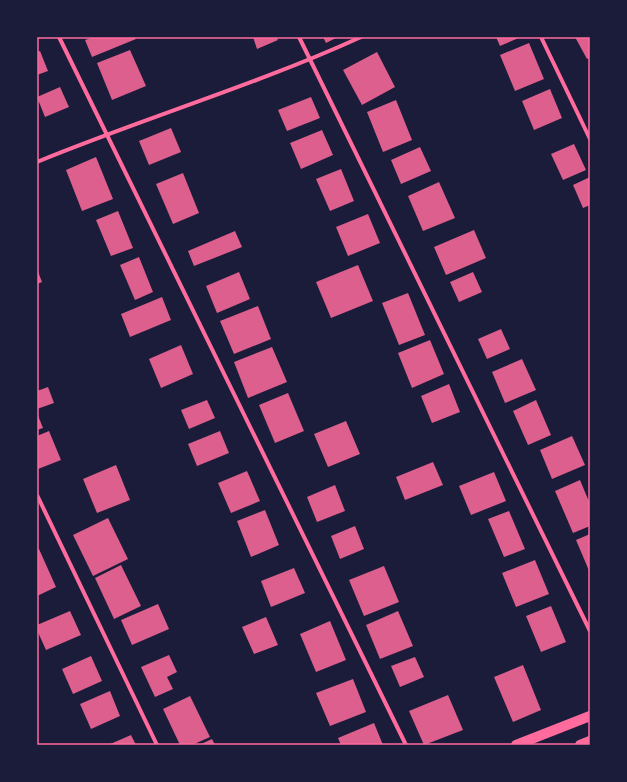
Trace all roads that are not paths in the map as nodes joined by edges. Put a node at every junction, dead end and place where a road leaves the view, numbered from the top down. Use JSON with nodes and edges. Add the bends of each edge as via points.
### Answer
{"nodes":[{"id":1,"x":59,"y":37,"type":"edge"},
{"id":2,"x":300,"y":37,"type":"edge"},
{"id":3,"x":361,"y":37,"type":"edge"},
{"id":4,"x":541,"y":37,"type":"edge"},
{"id":5,"x":311,"y":60,"type":"junction"},
{"id":6,"x":106,"y":133,"type":"junction"},
{"id":7,"x":590,"y":139,"type":"edge"},
{"id":8,"x":37,"y":162,"type":"edge"},
{"id":9,"x":37,"y":495,"type":"edge"},
{"id":10,"x":590,"y":631,"type":"edge"},
{"id":11,"x":590,"y":716,"type":"edge"},
{"id":12,"x":590,"y":741,"type":"edge"},
{"id":13,"x":157,"y":745,"type":"edge"},
{"id":14,"x":406,"y":745,"type":"edge"},
{"id":15,"x":516,"y":745,"type":"edge"},
{"id":16,"x":580,"y":745,"type":"edge"}],
"edges":[{"from":1,"to":6,"type":"street"},
{"from":2,"to":5,"type":"street"},
{"from":3,"to":5,"type":"street"},
{"from":4,"to":7,"type":"street"},
{"from":5,"to":6,"type":"street"},
{"from":5,"to":10,"type":"street"},
{"from":6,"to":8,"type":"street"},
{"from":6,"to":14,"type":"street"},
{"from":9,"to":13,"type":"street"},
{"from":11,"to":15,"type":"main road"},
{"from":12,"to":16,"type":"main road"}]}
